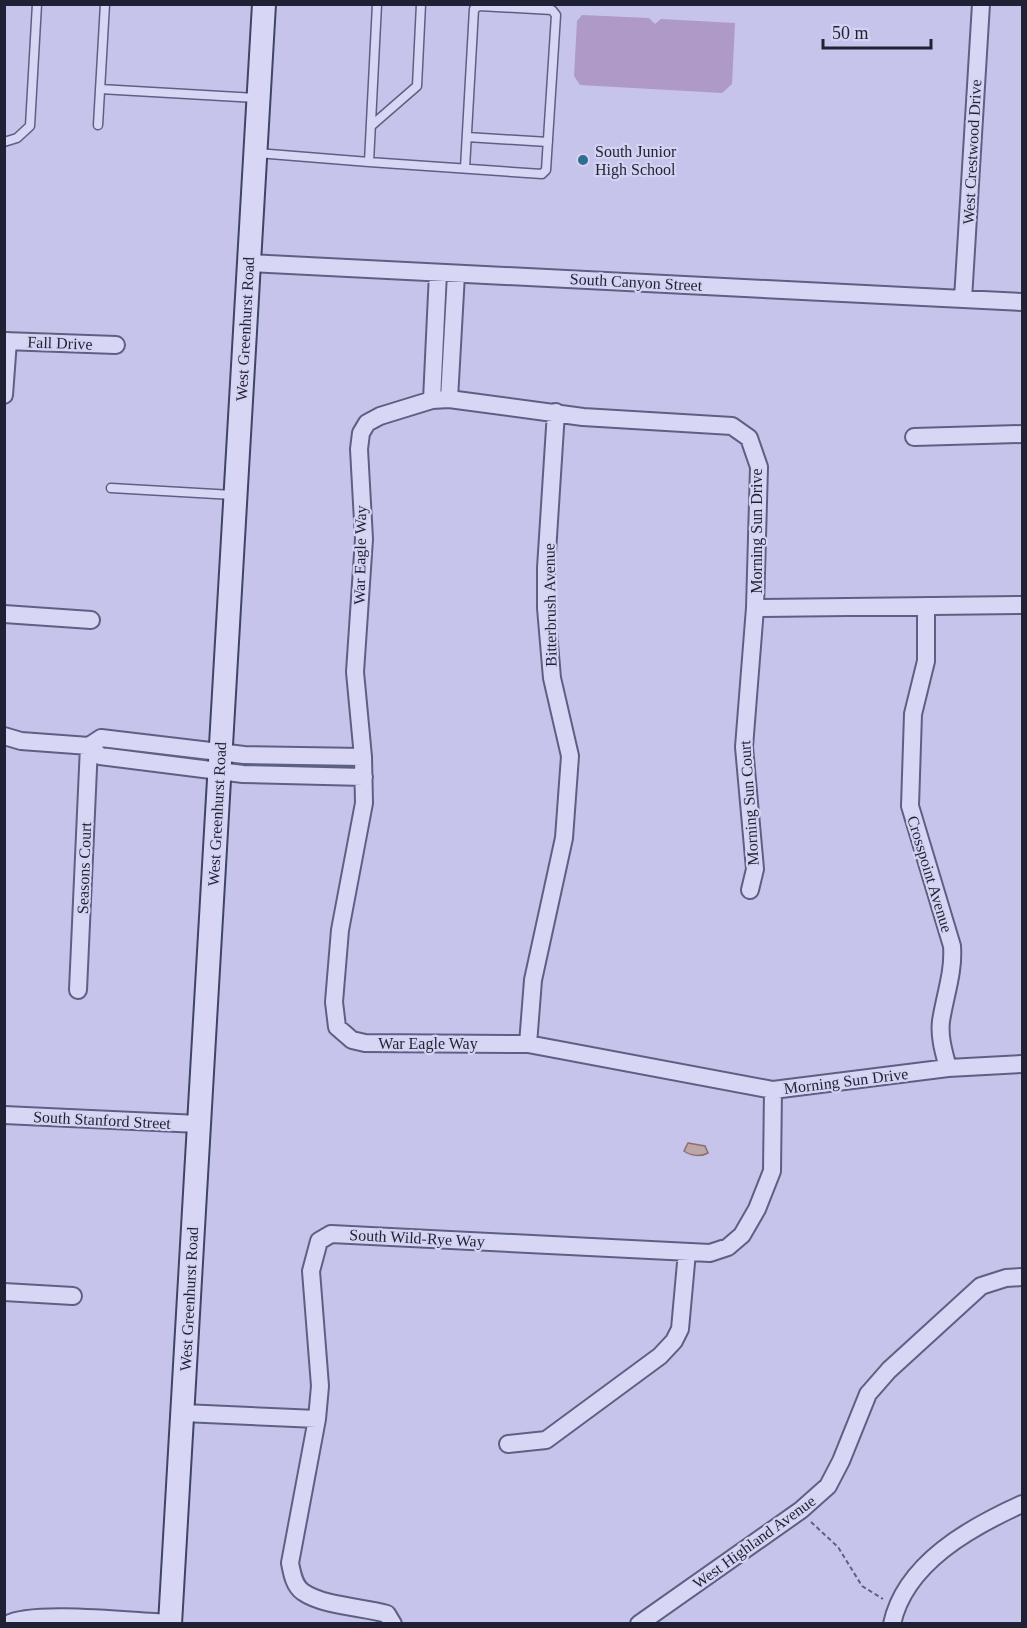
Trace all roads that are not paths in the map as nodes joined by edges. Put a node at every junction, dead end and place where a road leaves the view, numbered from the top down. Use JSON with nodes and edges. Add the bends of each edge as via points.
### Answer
{"nodes":[{"id":1,"x":37,"y":4,"type":"edge"},
{"id":2,"x":105,"y":4,"type":"edge"},
{"id":3,"x":264,"y":4,"type":"edge"},
{"id":4,"x":377,"y":4,"type":"edge"},
{"id":5,"x":421,"y":4,"type":"edge"},
{"id":6,"x":981,"y":4,"type":"edge"},
{"id":7,"x":100,"y":89,"type":"junction"},
{"id":8,"x":258,"y":98,"type":"junction"},
{"id":9,"x":98,"y":125,"type":"dead end"},
{"id":10,"x":371,"y":126,"type":"junction"},
{"id":11,"x":467,"y":137,"type":"junction"},
{"id":12,"x":4,"y":142,"type":"edge"},
{"id":13,"x":548,"y":142,"type":"junction"},
{"id":14,"x":255,"y":153,"type":"junction"},
{"id":15,"x":369,"y":162,"type":"junction"},
{"id":16,"x":465,"y":168,"type":"junction"},
{"id":17,"x":249,"y":263,"type":"junction"},
{"id":18,"x":438,"y":273,"type":"junction"},
{"id":19,"x":456,"y":274,"type":"junction"},
{"id":20,"x":963,"y":299,"type":"junction"},
{"id":21,"x":1023,"y":302,"type":"edge"},
{"id":22,"x":6,"y":341,"type":"edge"},
{"id":23,"x":116,"y":345,"type":"dead end"},
{"id":24,"x":4,"y":395,"type":"edge"},
{"id":25,"x":449,"y":399,"type":"junction"},
{"id":26,"x":432,"y":400,"type":"junction"},
{"id":27,"x":556,"y":412,"type":"junction"},
{"id":28,"x":1023,"y":434,"type":"edge"},
{"id":29,"x":914,"y":437,"type":"dead end"},
{"id":30,"x":111,"y":488,"type":"dead end"},
{"id":31,"x":236,"y":495,"type":"junction"},
{"id":32,"x":1023,"y":605,"type":"edge"},
{"id":33,"x":926,"y":606,"type":"junction"},
{"id":34,"x":755,"y":608,"type":"junction"},
{"id":35,"x":4,"y":614,"type":"edge"},
{"id":36,"x":91,"y":620,"type":"dead end"},
{"id":37,"x":4,"y":736,"type":"edge"},
{"id":38,"x":89,"y":746,"type":"junction"},
{"id":39,"x":363,"y":757,"type":"junction"},
{"id":40,"x":220,"y":761,"type":"junction"},
{"id":41,"x":364,"y":777,"type":"junction"},
{"id":42,"x":750,"y":890,"type":"dead end"},
{"id":43,"x":78,"y":990,"type":"dead end"},
{"id":44,"x":528,"y":1044,"type":"junction"},
{"id":45,"x":1023,"y":1064,"type":"edge"},
{"id":46,"x":948,"y":1068,"type":"junction"},
{"id":47,"x":773,"y":1090,"type":"junction"},
{"id":48,"x":4,"y":1115,"type":"edge"},
{"id":49,"x":199,"y":1124,"type":"junction"},
{"id":50,"x":687,"y":1252,"type":"junction"},
{"id":51,"x":1023,"y":1277,"type":"edge"},
{"id":52,"x":4,"y":1292,"type":"edge"},
{"id":53,"x":73,"y":1296,"type":"dead end"},
{"id":54,"x":183,"y":1413,"type":"junction"},
{"id":55,"x":317,"y":1419,"type":"junction"},
{"id":56,"x":508,"y":1443,"type":"dead end"},
{"id":57,"x":1023,"y":1504,"type":"edge"},
{"id":58,"x":893,"y":1616,"type":"edge"},
{"id":59,"x":8,"y":1623,"type":"edge"},
{"id":60,"x":170,"y":1623,"type":"edge"},
{"id":61,"x":393,"y":1623,"type":"edge"},
{"id":62,"x":639,"y":1623,"type":"edge"}],
"edges":[{"from":1,"to":12,"type":"lane","via":[[30,126],[17,138]]},
{"from":2,"to":7,"type":"lane"},
{"from":3,"to":8,"type":"main road","name":"West Greenhurst Road"},
{"from":4,"to":10,"type":"lane"},
{"from":5,"to":10,"type":"lane","via":[[417,86]]},
{"from":6,"to":20,"type":"street","name":"West Crestwood Drive"},
{"from":7,"to":8,"type":"lane"},
{"from":7,"to":9,"type":"lane"},
{"from":8,"to":14,"type":"main road","name":"West Greenhurst Road"},
{"from":10,"to":15,"type":"lane"},
{"from":11,"to":13,"type":"lane"},
{"from":11,"to":13,"type":"lane","via":[[474,9],[479,6],[552,10],[556,15]]},
{"from":11,"to":16,"type":"lane"},
{"from":13,"to":16,"type":"lane","via":[[546,170],[542,174]]},
{"from":14,"to":15,"type":"lane"},
{"from":14,"to":17,"type":"main road","name":"West Greenhurst Road"},
{"from":15,"to":16,"type":"lane"},
{"from":17,"to":18,"type":"street","name":"South Canyon Street"},
{"from":17,"to":31,"type":"main road","name":"West Greenhurst Road"},
{"from":18,"to":19,"type":"street","name":"South Canyon Street"},
{"from":18,"to":26,"type":"street"},
{"from":19,"to":20,"type":"street","name":"South Canyon Street"},
{"from":19,"to":25,"type":"street"},
{"from":20,"to":21,"type":"street","name":"South Canyon Street"},
{"from":22,"to":23,"type":"street","name":"Fall Drive"},
{"from":22,"to":24,"type":"street"},
{"from":25,"to":26,"type":"street","name":"Morning Sun Drive"},
{"from":25,"to":27,"type":"street","name":"Morning Sun Drive"},
{"from":26,"to":39,"type":"street","name":"War Eagle Way","via":[[380,416],[367,423],[362,433],[359,449],[364,539],[355,672]]},
{"from":27,"to":34,"type":"street","name":"Morning Sun Drive","via":[[732,426],[749,438],[759,467]]},
{"from":27,"to":44,"type":"street","name":"Bitterbrush Avenue","via":[[546,608],[552,678],[570,756],[564,838],[533,980]]},
{"from":28,"to":29,"type":"street"},
{"from":30,"to":31,"type":"lane"},
{"from":31,"to":40,"type":"main road","name":"West Greenhurst Road"},
{"from":32,"to":33,"type":"street","name":"Morning Sun Drive"},
{"from":33,"to":34,"type":"street","name":"Morning Sun Drive"},
{"from":33,"to":46,"type":"street","name":"Crosspoint Avenue","via":[[926,661],[913,714],[910,806],[952,946],[953,964],[941,1022]]},
{"from":34,"to":42,"type":"street","name":"Morning Sun Court","via":[[744,747],[755,869]]},
{"from":35,"to":36,"type":"street"},
{"from":37,"to":38,"type":"street"},
{"from":38,"to":40,"type":"street","via":[[101,738]]},
{"from":38,"to":43,"type":"street","name":"Seasons Court"},
{"from":39,"to":40,"type":"street"},
{"from":39,"to":41,"type":"street","name":"War Eagle Way"},
{"from":40,"to":41,"type":"street"},
{"from":40,"to":49,"type":"main road","name":"West Greenhurst Road"},
{"from":41,"to":44,"type":"street","name":"War Eagle Way","via":[[360,831],[335,970],[333,1002],[337,1027],[352,1040],[365,1043]]},
{"from":44,"to":47,"type":"street","name":"War Eagle Way"},
{"from":45,"to":46,"type":"street","name":"Morning Sun Drive"},
{"from":46,"to":47,"type":"street","name":"Morning Sun Drive"},
{"from":47,"to":50,"type":"street","name":"Morning Sun Drive","via":[[772,1171],[757,1209],[742,1235],[728,1247]]},
{"from":48,"to":49,"type":"street","name":"South Stanford Street"},
{"from":49,"to":54,"type":"main road","name":"West Greenhurst Road"},
{"from":50,"to":55,"type":"street","name":"South Wild-Rye Way","via":[[331,1234],[319,1241],[311,1270],[320,1386]]},
{"from":50,"to":56,"type":"street","via":[[680,1329],[667,1349],[546,1440]]},
{"from":51,"to":62,"type":"street","name":"West Highland Avenue","via":[[981,1286],[889,1370],[868,1394],[828,1486],[801,1510]]},
{"from":52,"to":53,"type":"street"},
{"from":54,"to":55,"type":"street"},
{"from":54,"to":60,"type":"main road","name":"West Greenhurst Road"},
{"from":55,"to":61,"type":"street","name":"South Wild-Rye Way","via":[[290,1563],[294,1579],[302,1592],[387,1614]]},
{"from":57,"to":58,"type":"street","via":[[988,1519],[930,1560]]},
{"from":59,"to":60,"type":"street","via":[[40,1618]]}]}
